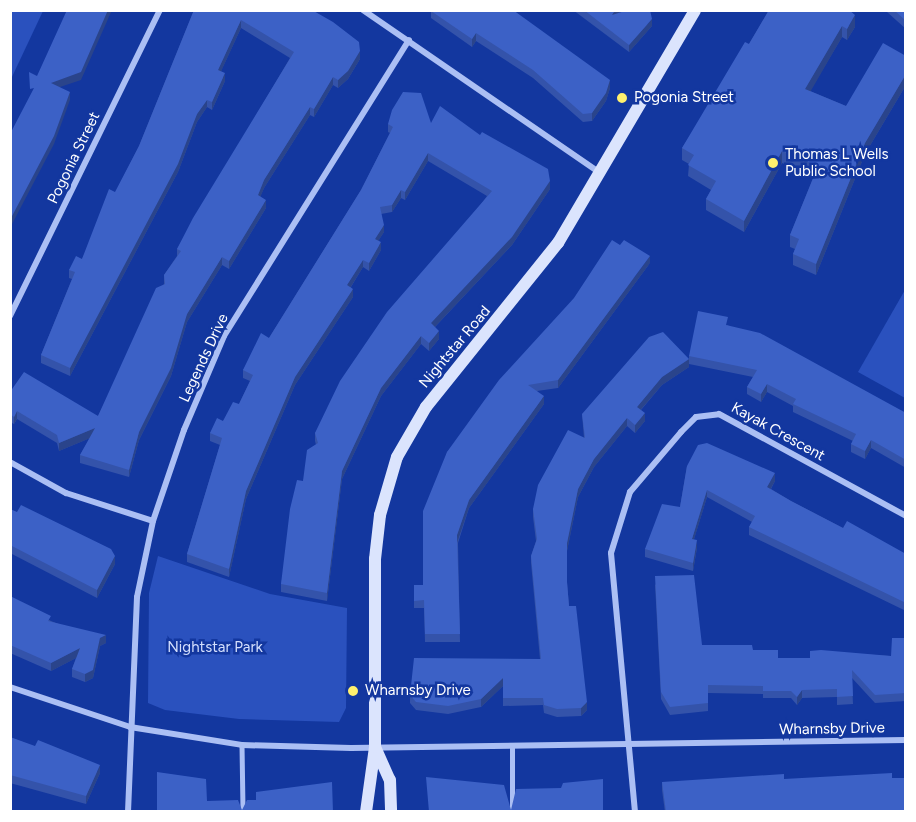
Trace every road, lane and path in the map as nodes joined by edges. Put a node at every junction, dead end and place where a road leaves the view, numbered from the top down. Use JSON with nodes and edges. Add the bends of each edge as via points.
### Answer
{"nodes":[{"id":1,"x":160,"y":10,"type":"edge"},
{"id":2,"x":363,"y":10,"type":"edge"},
{"id":3,"x":695,"y":10,"type":"edge"},
{"id":4,"x":409,"y":40,"type":"junction"},
{"id":5,"x":600,"y":173,"type":"junction"},
{"id":6,"x":10,"y":316,"type":"edge"},
{"id":7,"x":10,"y":462,"type":"edge"},
{"id":8,"x":906,"y":516,"type":"edge"},
{"id":9,"x":153,"y":521,"type":"junction"},
{"id":10,"x":10,"y":687,"type":"edge"},
{"id":11,"x":130,"y":726,"type":"junction"},
{"id":12,"x":906,"y":740,"type":"edge"},
{"id":13,"x":630,"y":743,"type":"junction"},
{"id":14,"x":242,"y":745,"type":"junction"},
{"id":15,"x":512,"y":746,"type":"junction"},
{"id":16,"x":375,"y":747,"type":"junction"},
{"id":17,"x":128,"y":812,"type":"edge"},
{"id":18,"x":243,"y":812,"type":"edge"},
{"id":19,"x":366,"y":812,"type":"edge"},
{"id":20,"x":391,"y":812,"type":"edge"},
{"id":21,"x":512,"y":812,"type":"edge"},
{"id":22,"x":635,"y":812,"type":"edge"}],
"edges":[{"from":1,"to":6,"type":"street","name":"Pogonia Street"},
{"from":2,"to":4,"type":"street"},
{"from":3,"to":5,"type":"street","name":"Nightstar Road"},
{"from":4,"to":5,"type":"street"},
{"from":4,"to":9,"type":"street","name":"Legends Drive","via":[[224,336]]},
{"from":5,"to":16,"type":"street","name":"Nightstar Road","via":[[558,243],[426,407],[397,457],[380,515],[375,559]]},
{"from":7,"to":9,"type":"street","via":[[66,493]]},
{"from":8,"to":13,"type":"street","name":"Kayak Crescent","via":[[719,414],[696,417],[630,492],[611,553]]},
{"from":9,"to":11,"type":"street","name":"Legends Drive","via":[[137,597]]},
{"from":10,"to":11,"type":"street","name":"Wharnsby Drive"},
{"from":11,"to":14,"type":"street","name":"Wharnsby Drive"},
{"from":11,"to":17,"type":"street","name":"Legends Drive"},
{"from":12,"to":13,"type":"street","name":"Wharnsby Drive"},
{"from":13,"to":15,"type":"street","name":"Wharnsby Drive"},
{"from":13,"to":22,"type":"street","name":"Kayak Crescent"},
{"from":14,"to":16,"type":"street","name":"Wharnsby Drive"},
{"from":14,"to":18,"type":"lane"},
{"from":15,"to":16,"type":"street","name":"Wharnsby Drive"},
{"from":15,"to":21,"type":"lane"},
{"from":16,"to":19,"type":"street","name":"Nightstar Road"},
{"from":16,"to":20,"type":"street","name":"Nightstar Road","via":[[390,780]]}]}
